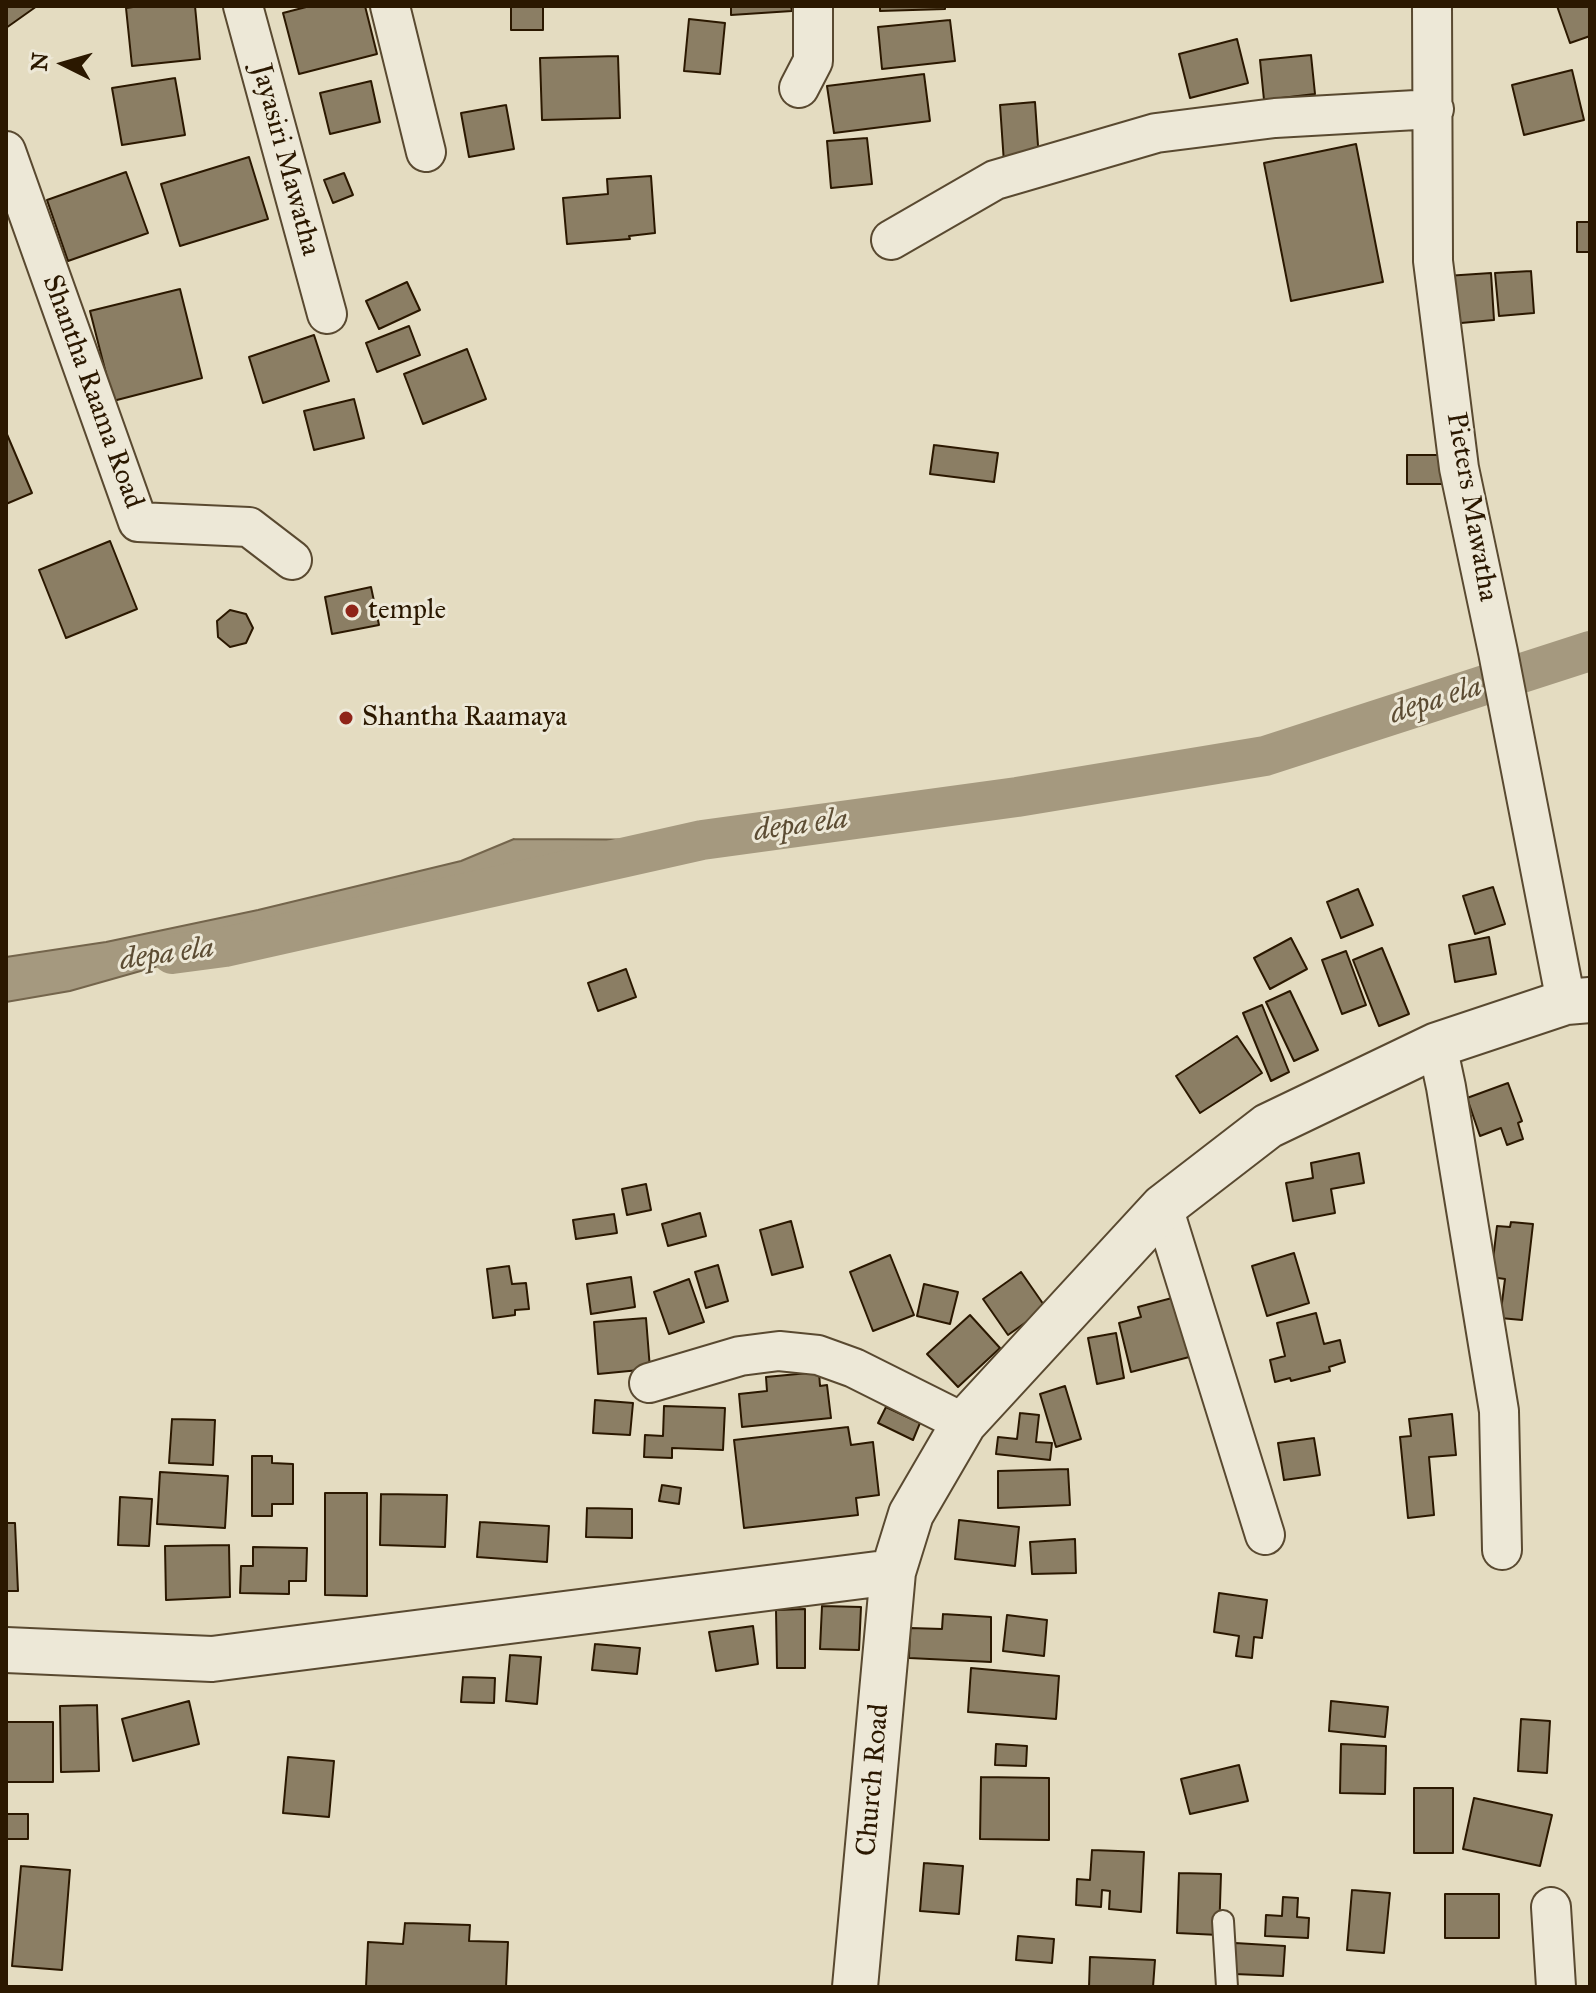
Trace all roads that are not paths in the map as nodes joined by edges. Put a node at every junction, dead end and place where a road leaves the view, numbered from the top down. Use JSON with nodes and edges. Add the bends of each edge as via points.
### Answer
{"nodes":[{"id":1,"x":243,"y":6,"type":"edge"},
{"id":2,"x":390,"y":6,"type":"edge"},
{"id":3,"x":813,"y":6,"type":"edge"},
{"id":4,"x":1432,"y":6,"type":"edge"},
{"id":5,"x":799,"y":88,"type":"dead end"},
{"id":6,"x":1434,"y":109,"type":"junction"},
{"id":7,"x":6,"y":151,"type":"edge"},
{"id":8,"x":426,"y":152,"type":"dead end"},
{"id":9,"x":891,"y":240,"type":"dead end"},
{"id":10,"x":327,"y":314,"type":"dead end"},
{"id":11,"x":292,"y":560,"type":"dead end"},
{"id":12,"x":1578,"y":1001,"type":"edge"},
{"id":13,"x":1437,"y":1045,"type":"junction"},
{"id":14,"x":1163,"y":1207,"type":"junction"},
{"id":15,"x":649,"y":1383,"type":"dead end"},
{"id":16,"x":964,"y":1423,"type":"junction"},
{"id":17,"x":1265,"y":1535,"type":"dead end"},
{"id":18,"x":1502,"y":1550,"type":"dead end"},
{"id":19,"x":893,"y":1572,"type":"junction"},
{"id":20,"x":6,"y":1650,"type":"edge"},
{"id":21,"x":1551,"y":1907,"type":"dead end"},
{"id":22,"x":1223,"y":1921,"type":"dead end"},
{"id":23,"x":855,"y":1987,"type":"edge"},
{"id":24,"x":1227,"y":1987,"type":"edge"},
{"id":25,"x":1556,"y":1987,"type":"edge"}],
"edges":[{"from":1,"to":10,"type":"street","name":"Jayasiri Mawatha"},
{"from":2,"to":8,"type":"street"},
{"from":3,"to":5,"type":"street","via":[[813,61]]},
{"from":4,"to":6,"type":"street","name":"Pieters Mawatha"},
{"from":6,"to":9,"type":"street","via":[[1275,118],[1156,133],[995,180]]},
{"from":6,"to":12,"type":"street","name":"Pieters Mawatha","via":[[1433,261],[1459,468],[1508,707]]},
{"from":7,"to":11,"type":"street","name":"Shantha Raama Road","via":[[138,522],[249,527]]},
{"from":12,"to":13,"type":"street","name":"Church Road"},
{"from":13,"to":14,"type":"street","name":"Church Road","via":[[1268,1126]]},
{"from":13,"to":18,"type":"street","via":[[1499,1411]]},
{"from":14,"to":16,"type":"street","name":"Church Road"},
{"from":14,"to":17,"type":"street"},
{"from":15,"to":16,"type":"street","via":[[740,1356],[779,1351],[818,1355]]},
{"from":16,"to":19,"type":"street","name":"Church Road","via":[[911,1514]]},
{"from":19,"to":20,"type":"street","via":[[212,1659]]},
{"from":19,"to":23,"type":"street","name":"Church Road"},
{"from":21,"to":25,"type":"street"},
{"from":22,"to":24,"type":"lane"}]}
